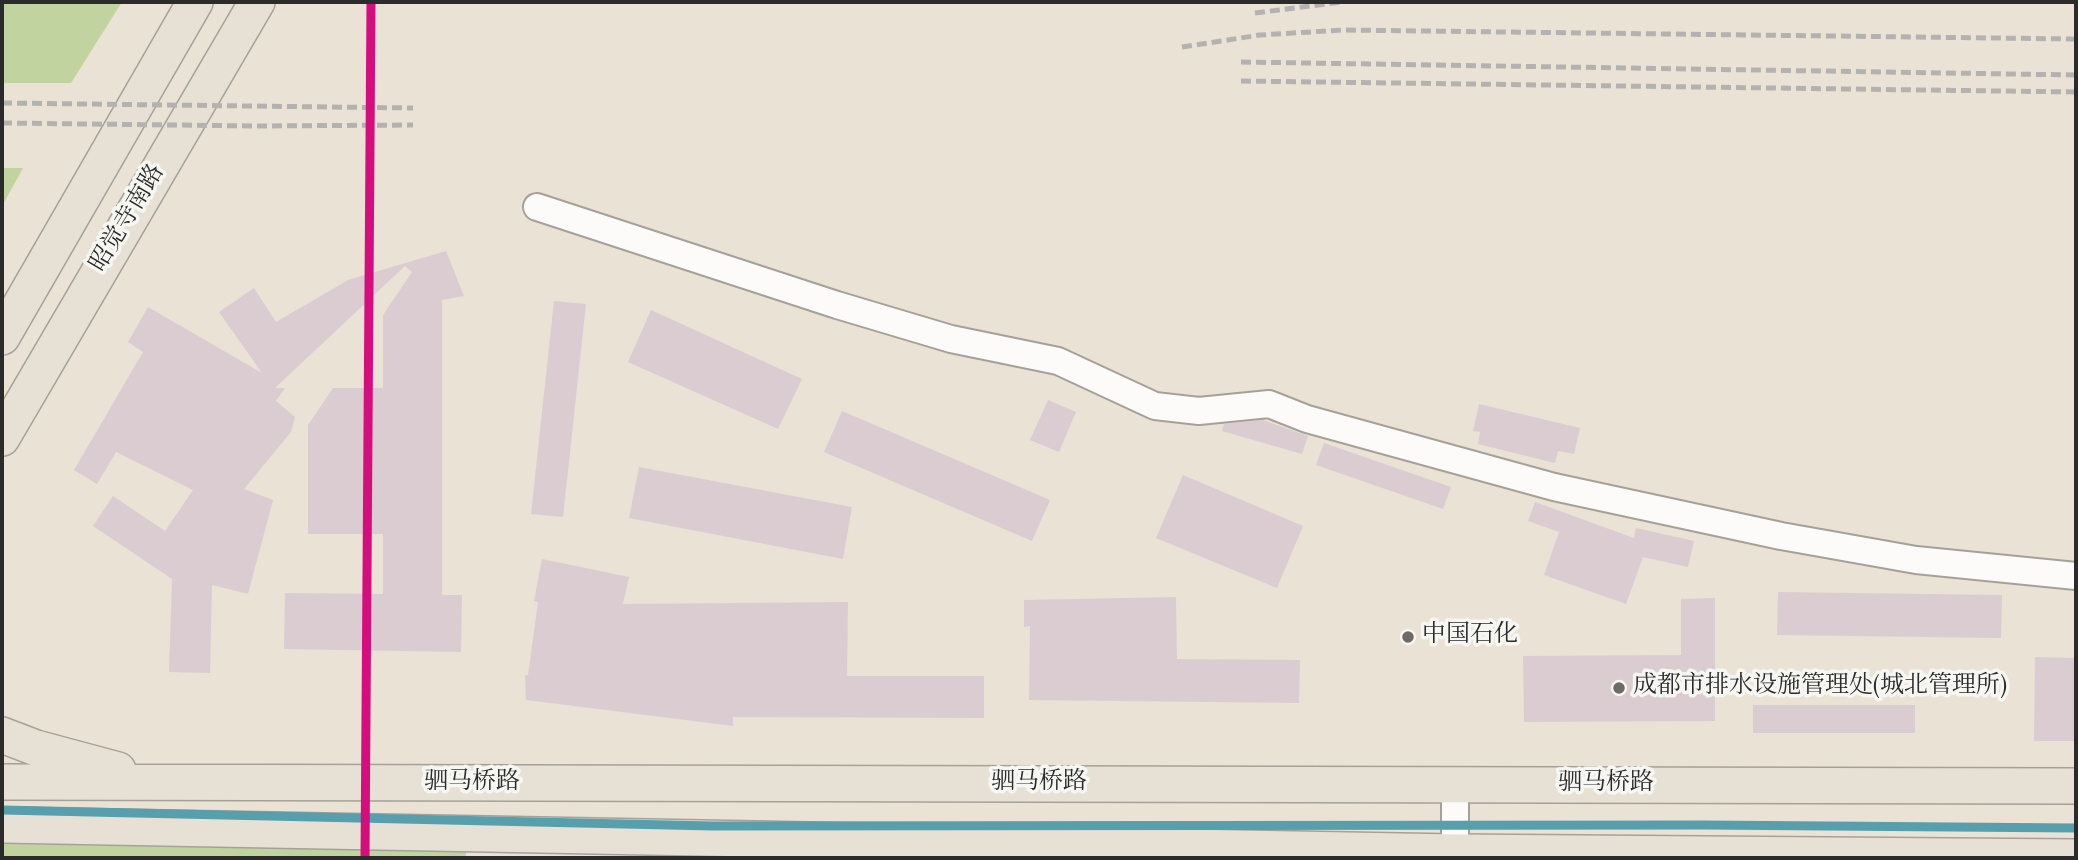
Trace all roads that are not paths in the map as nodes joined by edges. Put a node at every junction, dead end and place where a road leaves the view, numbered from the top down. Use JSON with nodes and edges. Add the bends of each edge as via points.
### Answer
{"nodes":[{"id":1,"x":195,"y":2,"type":"edge"},
{"id":2,"x":257,"y":2,"type":"edge"},
{"id":3,"x":537,"y":207,"type":"dead end"},
{"id":4,"x":2,"y":337,"type":"edge"},
{"id":5,"x":2,"y":438,"type":"edge"},
{"id":6,"x":2076,"y":576,"type":"edge"},
{"id":7,"x":2,"y":735,"type":"edge"},
{"id":8,"x":2,"y":782,"type":"edge"},
{"id":9,"x":168,"y":783,"type":"junction"},
{"id":10,"x":1455,"y":784,"type":"junction"},
{"id":11,"x":2076,"y":786,"type":"edge"},
{"id":12,"x":2,"y":825,"type":"edge"},
{"id":13,"x":480,"y":847,"type":"edge"},
{"id":14,"x":1455,"y":855,"type":"edge"},
{"id":15,"x":2076,"y":857,"type":"edge"}],
"edges":[{"from":1,"to":4,"type":"main road","name":"昭觉寺南路"},
{"from":2,"to":5,"type":"main road","name":"昭觉寺南路"},
{"from":3,"to":6,"type":"street","via":[[951,339],[1058,361],[1155,406],[1199,411],[1269,404],[1307,419],[1554,487],[1781,536],[1916,560]]},
{"from":7,"to":9,"type":"main road"},
{"from":8,"to":9,"type":"main road","name":"驷马桥路"},
{"from":9,"to":10,"type":"main road","name":"驷马桥路"},
{"from":10,"to":11,"type":"main road","name":"驷马桥路"},
{"from":10,"to":14,"type":"street"},
{"from":12,"to":13,"type":"main road","name":"驷马桥路"},
{"from":13,"to":14,"type":"main road","name":"驷马桥路"},
{"from":14,"to":15,"type":"main road","name":"驷马桥路"}]}
